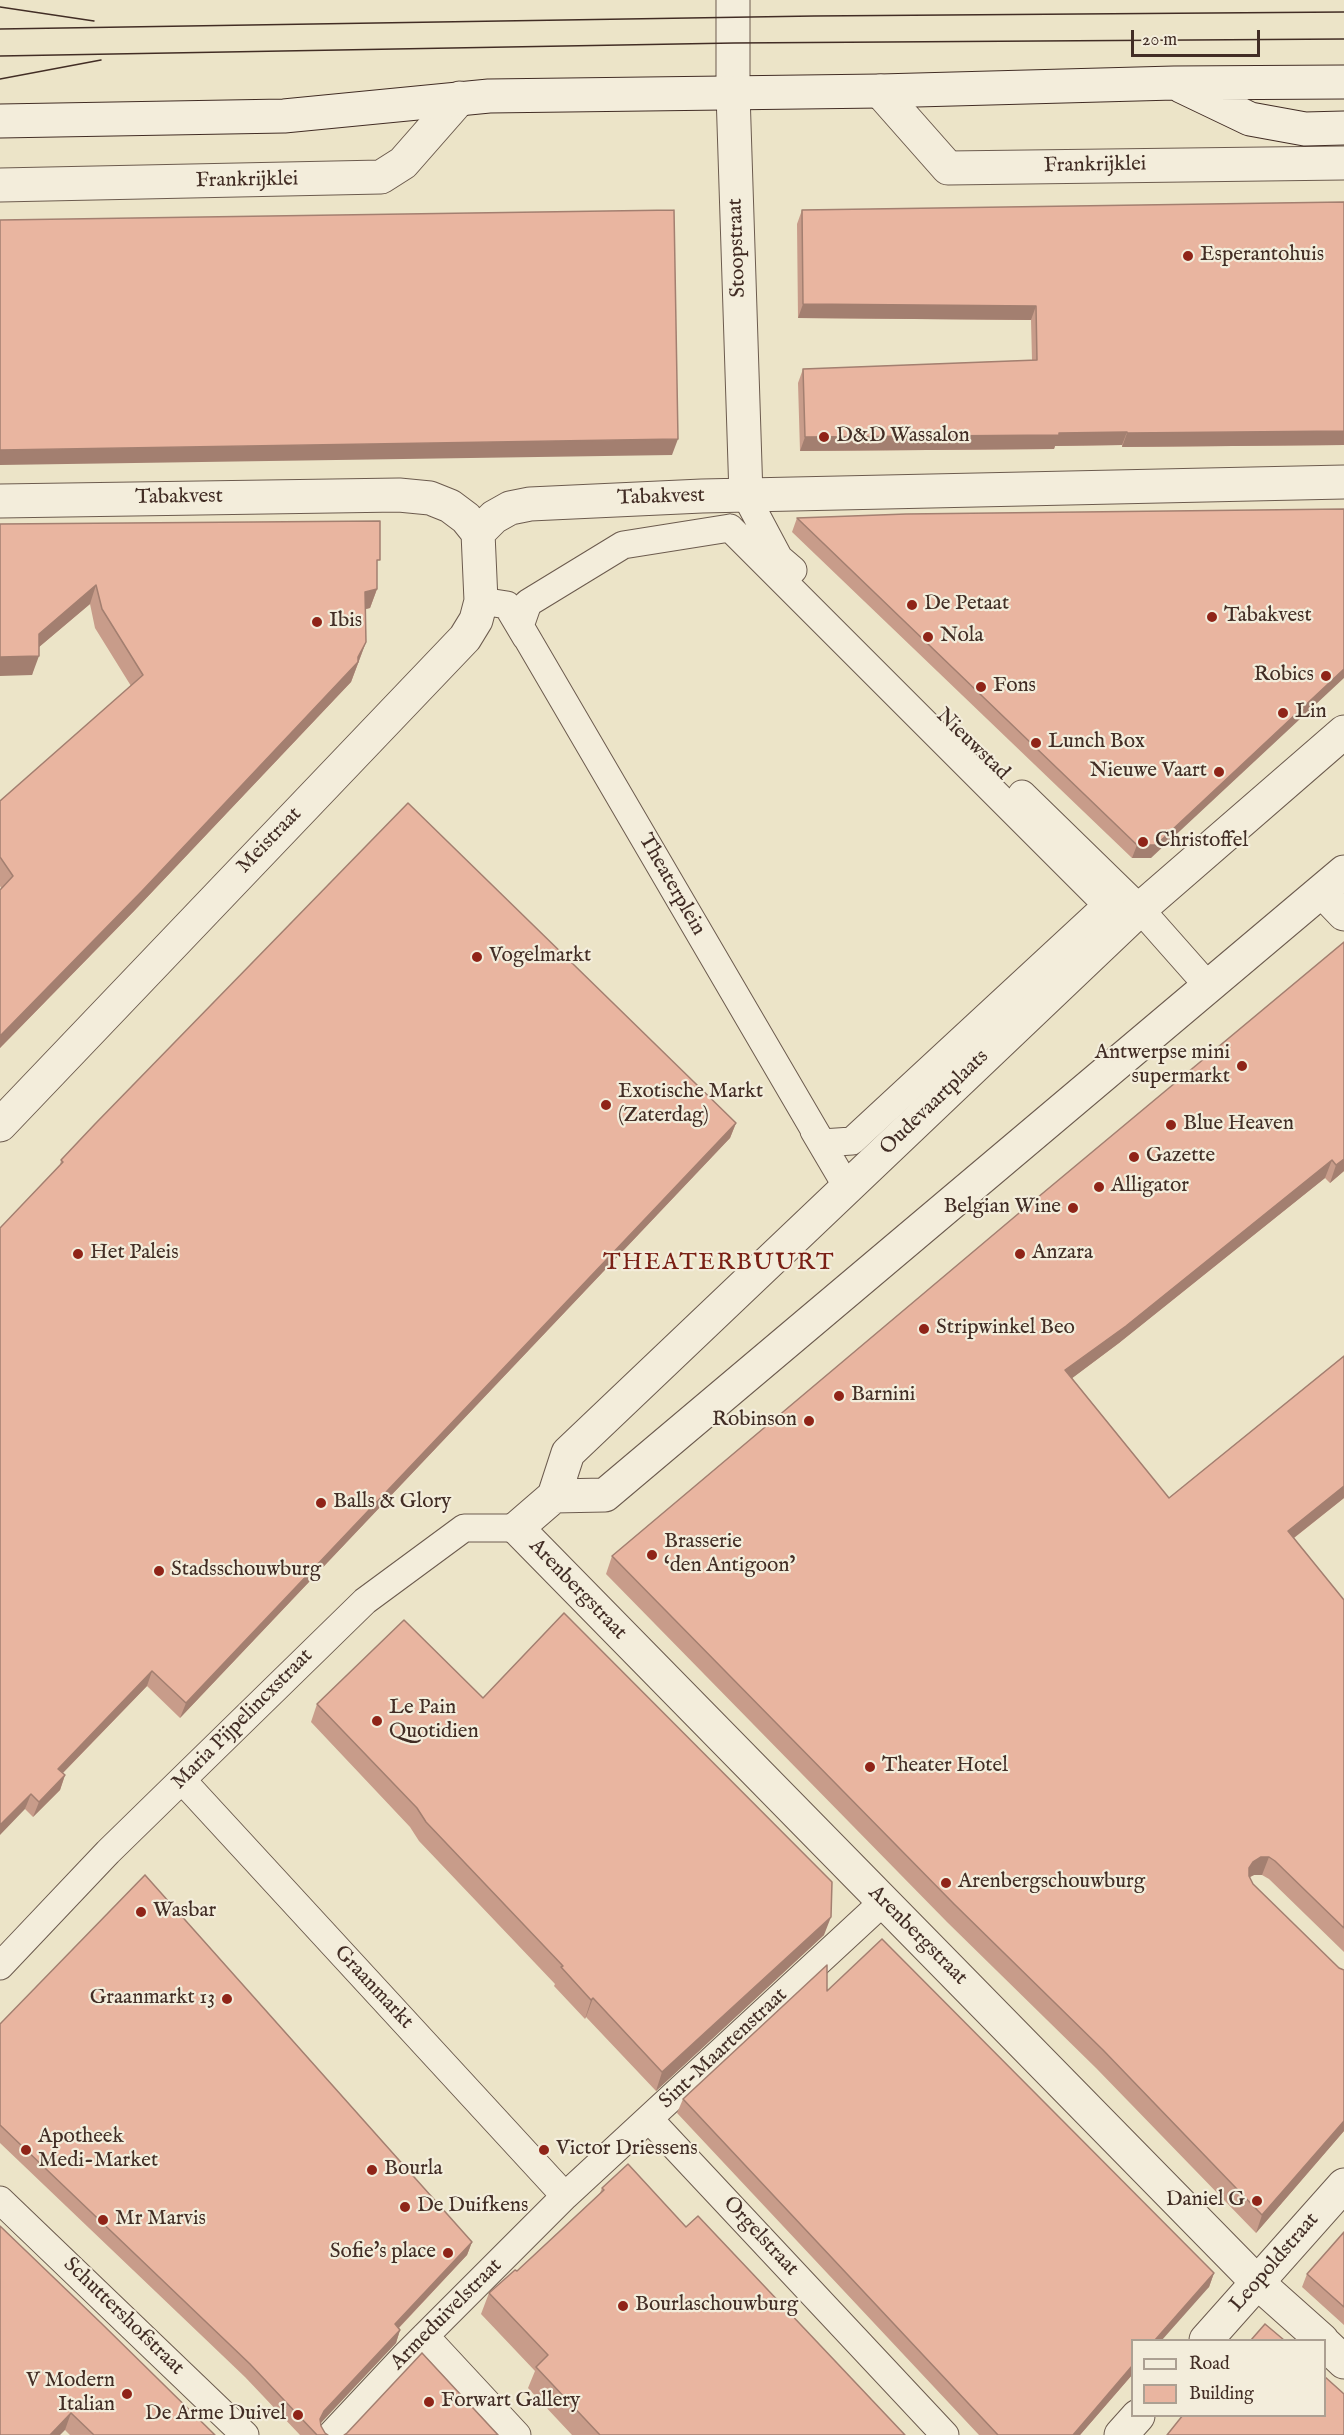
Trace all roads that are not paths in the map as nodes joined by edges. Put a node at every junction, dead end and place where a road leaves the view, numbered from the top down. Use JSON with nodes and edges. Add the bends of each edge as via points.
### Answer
{"nodes":[{"id":1,"x":733,"y":0,"type":"edge"},
{"id":2,"x":1344,"y":82,"type":"edge"},
{"id":3,"x":1174,"y":83,"type":"junction"},
{"id":4,"x":880,"y":92,"type":"junction"},
{"id":5,"x":733,"y":93,"type":"junction"},
{"id":6,"x":460,"y":98,"type":"junction"},
{"id":7,"x":0,"y":121,"type":"edge"},
{"id":8,"x":1344,"y":128,"type":"edge"},
{"id":9,"x":1344,"y":163,"type":"edge"},
{"id":10,"x":0,"y":185,"type":"edge"},
{"id":11,"x":1344,"y":482,"type":"edge"},
{"id":12,"x":746,"y":496,"type":"junction"},
{"id":13,"x":0,"y":501,"type":"edge"},
{"id":14,"x":478,"y":532,"type":"junction"},
{"id":15,"x":481,"y":601,"type":"junction"},
{"id":16,"x":520,"y":626,"type":"junction"},
{"id":17,"x":1344,"y":732,"type":"edge"},
{"id":18,"x":1333,"y":881,"type":"edge"},
{"id":19,"x":1140,"y":909,"type":"junction"},
{"id":20,"x":1344,"y":914,"type":"edge"},
{"id":21,"x":1209,"y":987,"type":"junction"},
{"id":22,"x":0,"y":1125,"type":"edge"},
{"id":23,"x":822,"y":1143,"type":"junction"},
{"id":24,"x":847,"y":1187,"type":"junction"},
{"id":25,"x":554,"y":1496,"type":"junction"},
{"id":26,"x":517,"y":1528,"type":"junction"},
{"id":27,"x":182,"y":1780,"type":"junction"},
{"id":28,"x":884,"y":1902,"type":"junction"},
{"id":29,"x":0,"y":1966,"type":"edge"},
{"id":30,"x":650,"y":2119,"type":"junction"},
{"id":31,"x":1344,"y":2185,"type":"edge"},
{"id":32,"x":565,"y":2196,"type":"junction"},
{"id":33,"x":0,"y":2200,"type":"edge"},
{"id":34,"x":1258,"y":2283,"type":"junction"},
{"id":35,"x":425,"y":2336,"type":"junction"},
{"id":36,"x":1207,"y":2339,"type":"edge"},
{"id":37,"x":1320,"y":2339,"type":"edge"},
{"id":38,"x":1326,"y":2345,"type":"edge"},
{"id":39,"x":1344,"y":2361,"type":"edge"},
{"id":40,"x":1136,"y":2417,"type":"edge"},
{"id":41,"x":245,"y":2435,"type":"edge"},
{"id":42,"x":331,"y":2435,"type":"edge"},
{"id":43,"x":517,"y":2435,"type":"edge"},
{"id":44,"x":945,"y":2435,"type":"edge"},
{"id":45,"x":1121,"y":2435,"type":"edge"}],
"edges":[{"from":1,"to":5,"type":"street","name":"Stoopstraat"},
{"from":2,"to":3,"type":"street"},
{"from":3,"to":4,"type":"street"},
{"from":3,"to":8,"type":"street","via":[[1250,119],[1305,129]]},
{"from":4,"to":5,"type":"street"},
{"from":4,"to":9,"type":"street","name":"Frankrijklei","via":[[948,168]]},
{"from":5,"to":6,"type":"street"},
{"from":5,"to":12,"type":"street","name":"Stoopstraat"},
{"from":6,"to":7,"type":"street","via":[[284,116]]},
{"from":6,"to":10,"type":"street","name":"Frankrijklei","via":[[403,163],[381,177]]},
{"from":11,"to":12,"type":"street","name":"Tabakvest"},
{"from":12,"to":14,"type":"street","name":"Tabakvest","via":[[530,504],[510,508]]},
{"from":12,"to":19,"type":"street","name":"Nieuwstad","via":[[779,558]]},
{"from":13,"to":14,"type":"street","name":"Tabakvest","via":[[399,495],[430,498],[450,506]]},
{"from":14,"to":15,"type":"street","name":"Meistraat"},
{"from":15,"to":16,"type":"street","via":[[507,605]]},
{"from":15,"to":22,"type":"street","name":"Meistraat","via":[[465,638]]},
{"from":16,"to":23,"type":"street"},
{"from":16,"to":23,"type":"street","via":[[528,603],[622,545],[730,528],[1107,905],[852,1141]]},
{"from":17,"to":19,"type":"street","name":"Oudevaartplaats"},
{"from":18,"to":20,"type":"street"},
{"from":18,"to":21,"type":"street"},
{"from":19,"to":21,"type":"street","name":"Nieuwstad"},
{"from":19,"to":24,"type":"street","name":"Oudevaartplaats"},
{"from":21,"to":25,"type":"street","via":[[605,1495]]},
{"from":23,"to":24,"type":"street"},
{"from":24,"to":25,"type":"street","name":"Oudevaartplaats","via":[[568,1453]]},
{"from":25,"to":26,"type":"street"},
{"from":26,"to":27,"type":"street","name":"Maria Pijpelincxstraat","via":[[464,1527],[365,1601]]},
{"from":26,"to":28,"type":"street","name":"Arenbergstraat"},
{"from":27,"to":29,"type":"street","name":"Maria Pijpelincxstraat"},
{"from":27,"to":32,"type":"street","name":"Graanmarkt"},
{"from":28,"to":30,"type":"street","name":"Sint-Maartenstraat"},
{"from":28,"to":34,"type":"street","name":"Arenbergstraat"},
{"from":30,"to":32,"type":"street","name":"Sint-Maartenstraat"},
{"from":30,"to":44,"type":"street","name":"Orgelstraat"},
{"from":31,"to":34,"type":"street","name":"Leopoldstraat"},
{"from":32,"to":35,"type":"street","name":"Armeduivelstraat"},
{"from":33,"to":41,"type":"street","name":"Schuttershofstraat"},
{"from":34,"to":36,"type":"street","name":"Leopoldstraat"},
{"from":34,"to":37,"type":"street","name":"Arenbergstraat"},
{"from":35,"to":42,"type":"street","name":"Armeduivelstraat"},
{"from":35,"to":43,"type":"street"},
{"from":38,"to":39,"type":"street","name":"Arenbergstraat"},
{"from":40,"to":45,"type":"street"}]}
